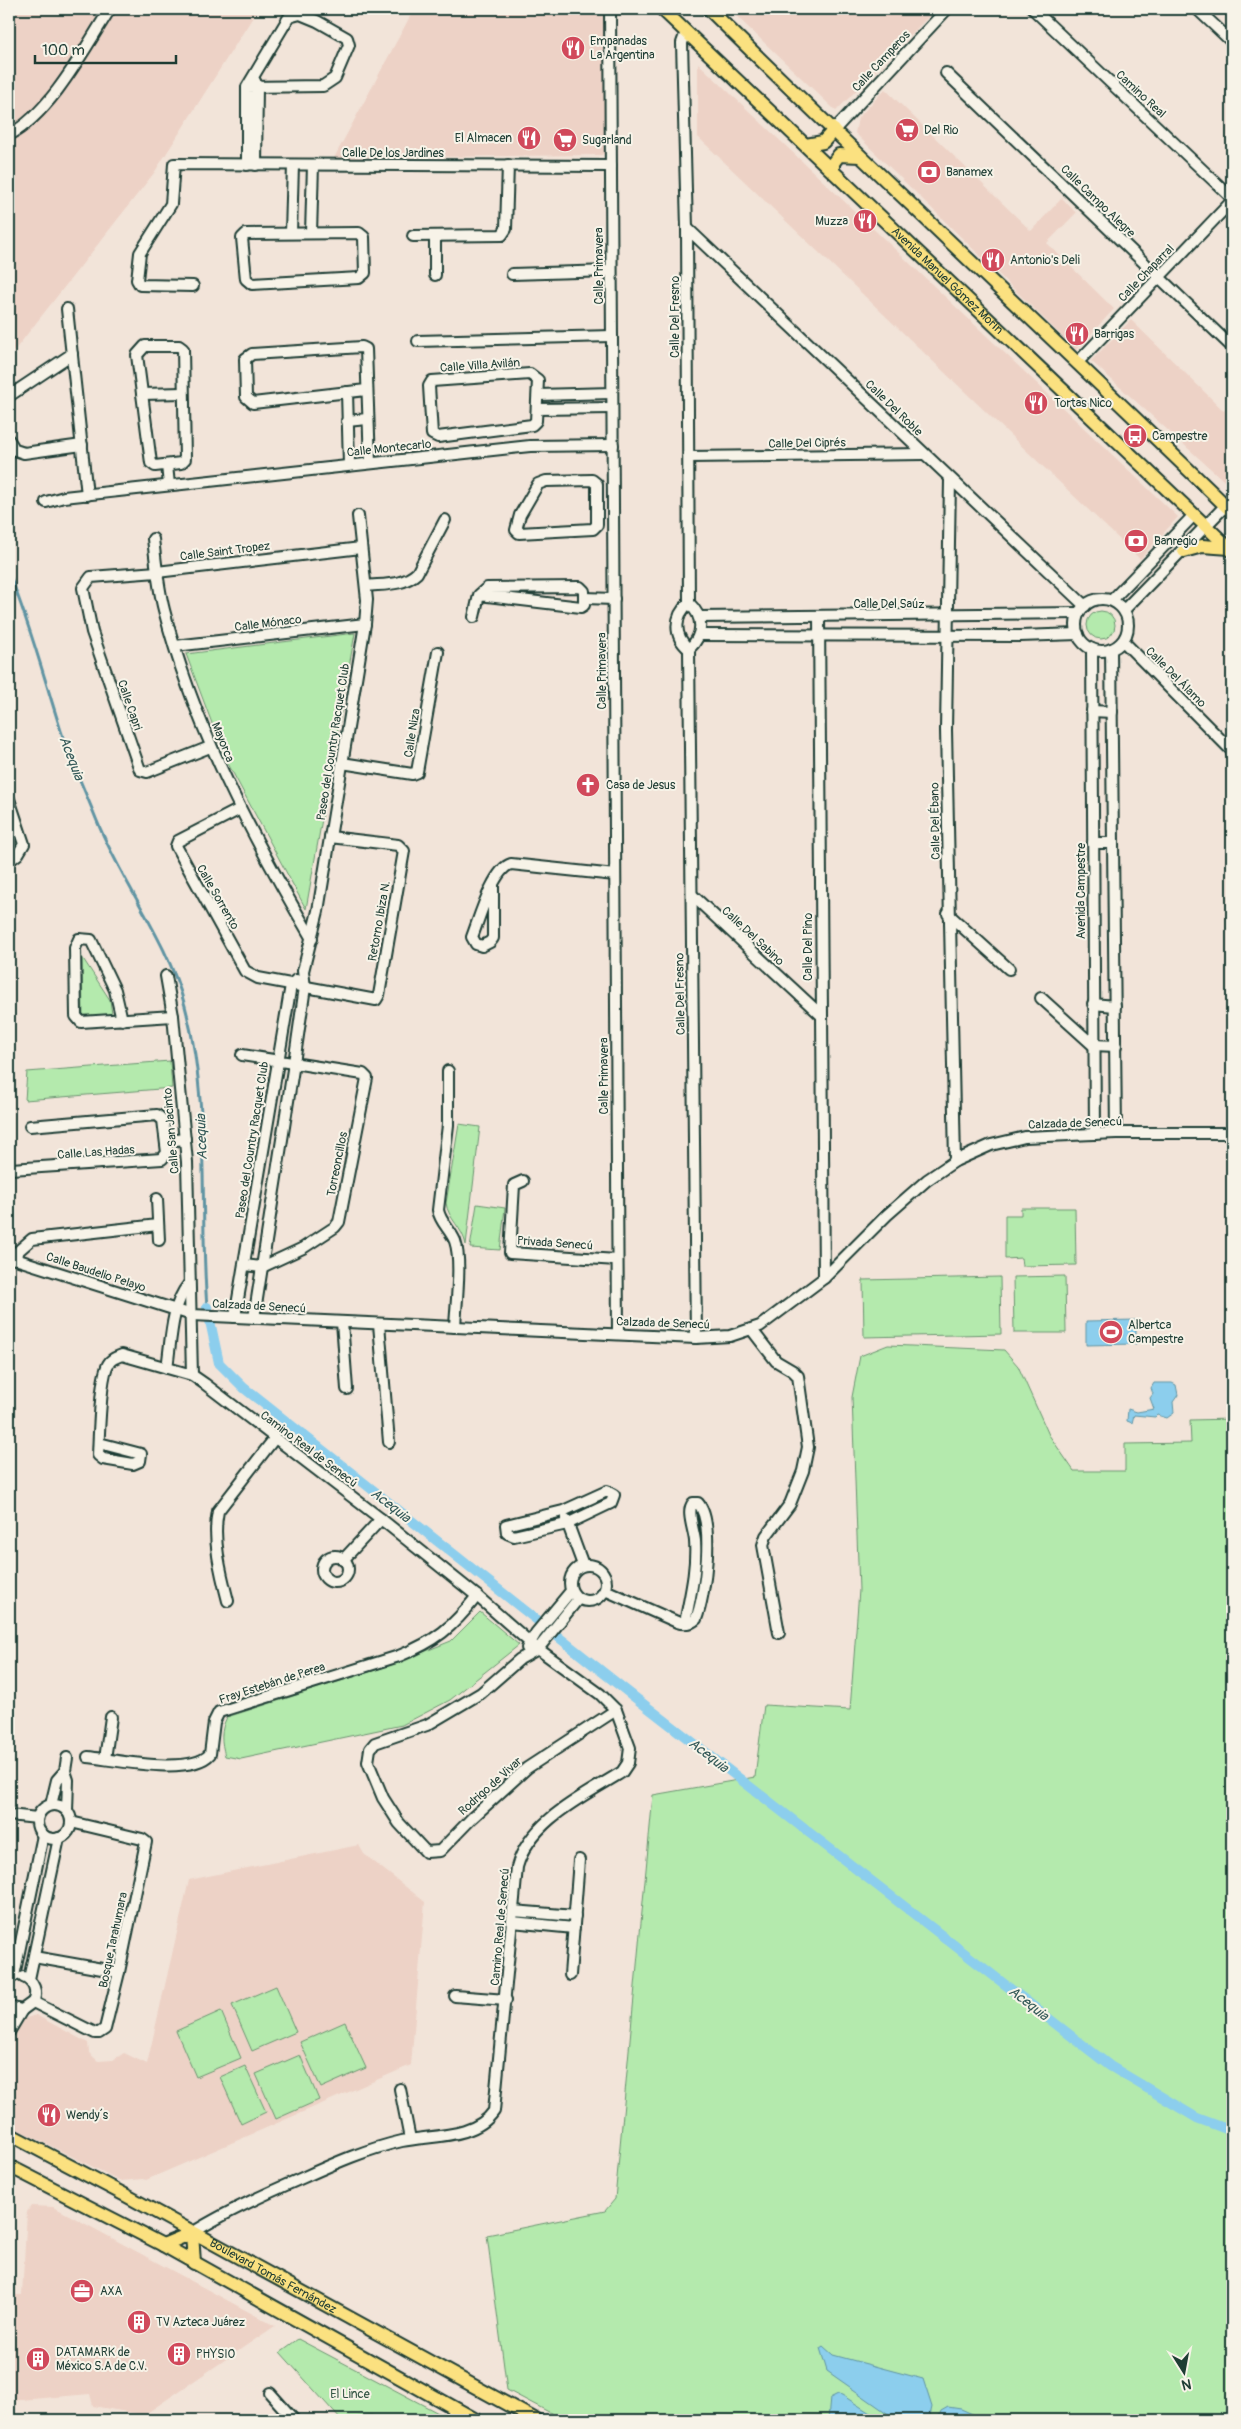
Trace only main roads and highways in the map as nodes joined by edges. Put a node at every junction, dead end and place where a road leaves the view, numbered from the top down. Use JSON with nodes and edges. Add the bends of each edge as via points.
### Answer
{"nodes":[{"id":1,"x":662,"y":9,"type":"edge"},
{"id":2,"x":708,"y":9,"type":"edge"},
{"id":3,"x":834,"y":130,"type":"junction"},
{"id":4,"x":806,"y":145,"type":"junction"},
{"id":5,"x":860,"y":156,"type":"junction"},
{"id":6,"x":833,"y":171,"type":"junction"},
{"id":7,"x":1229,"y":508,"type":"edge"},
{"id":8,"x":1231,"y":550,"type":"edge"},
{"id":9,"x":1184,"y":551,"type":"road end"},
{"id":10,"x":9,"y":2134,"type":"edge"},
{"id":11,"x":9,"y":2166,"type":"edge"},
{"id":12,"x":192,"y":2233,"type":"junction"},
{"id":13,"x":163,"y":2245,"type":"junction"},
{"id":14,"x":194,"y":2263,"type":"junction"},
{"id":15,"x":452,"y":2415,"type":"edge"},
{"id":16,"x":476,"y":2420,"type":"edge"},
{"id":17,"x":536,"y":2420,"type":"edge"}],
"edges":[{"from":1,"to":4,"type":"main road","name":"Avenida Manuel Gómez Morín"},
{"from":2,"to":3,"type":"main road"},
{"from":3,"to":4,"type":"main road","via":[[823,142]]},
{"from":3,"to":5,"type":"main road"},
{"from":4,"to":6,"type":"main road","name":"Avenida Manuel Gómez Morín"},
{"from":5,"to":6,"type":"main road","via":[[839,155]]},
{"from":5,"to":7,"type":"main road"},
{"from":6,"to":8,"type":"main road","name":"Avenida Manuel Gómez Morín"},
{"from":8,"to":9,"type":"main road","via":[[1202,546]]},
{"from":10,"to":12,"type":"main road","name":"Boulevard Tomás Fernández"},
{"from":11,"to":13,"type":"main road","name":"Boulevard Tomás Fernández"},
{"from":12,"to":13,"type":"main road"},
{"from":12,"to":14,"type":"main road"},
{"from":12,"to":17,"type":"main road","name":"Boulevard Tomás Fernández"},
{"from":13,"to":14,"type":"main road","name":"Boulevard Tomás Fernández"},
{"from":14,"to":15,"type":"main road","name":"Boulevard Tomás Fernández"},
{"from":15,"to":16,"type":"main road","name":"Boulevard Tomás Fernández"}]}
